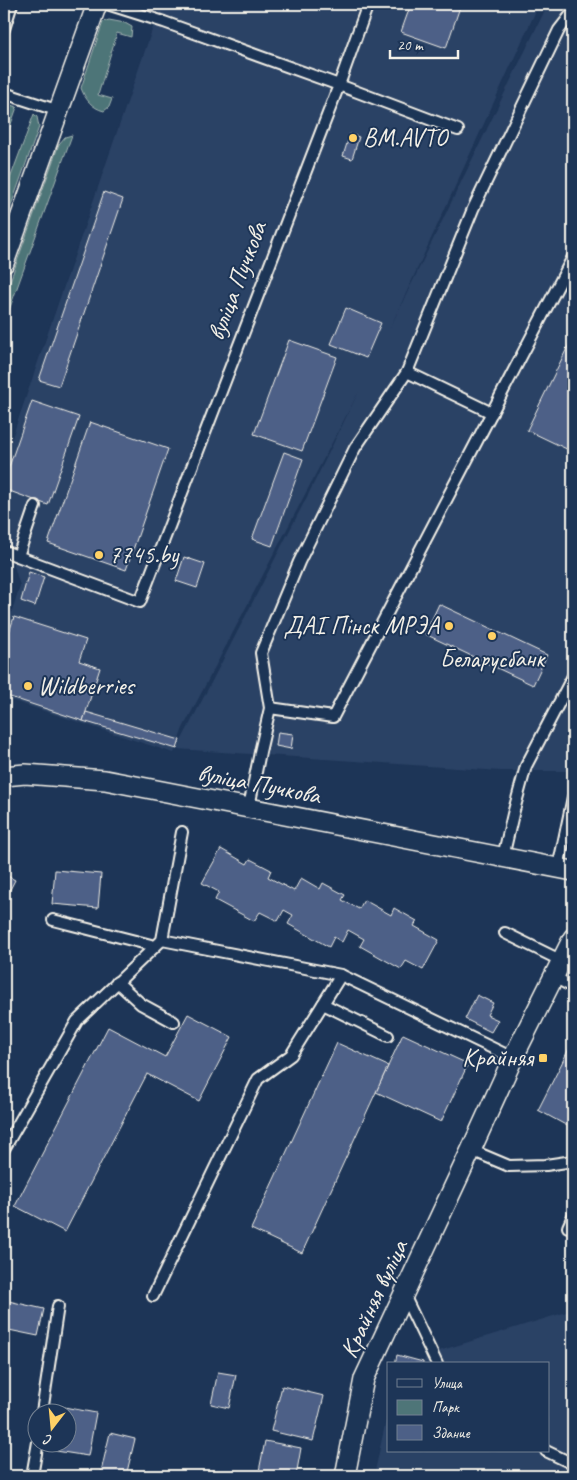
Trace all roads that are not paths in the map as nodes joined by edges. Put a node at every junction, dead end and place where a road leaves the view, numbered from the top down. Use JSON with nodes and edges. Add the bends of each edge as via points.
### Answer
{"nodes":[{"id":1,"x":12,"y":4,"type":"edge"},
{"id":2,"x":97,"y":4,"type":"edge"},
{"id":3,"x":107,"y":4,"type":"edge"},
{"id":4,"x":368,"y":4,"type":"edge"},
{"id":5,"x":573,"y":12,"type":"edge"},
{"id":6,"x":4,"y":29,"type":"edge"},
{"id":7,"x":339,"y":85,"type":"junction"},
{"id":8,"x":4,"y":93,"type":"edge"},
{"id":9,"x":59,"y":111,"type":"junction"},
{"id":10,"x":458,"y":130,"type":"dead end"},
{"id":11,"x":573,"y":257,"type":"edge"},
{"id":12,"x":4,"y":263,"type":"edge"},
{"id":13,"x":407,"y":372,"type":"junction"},
{"id":14,"x":492,"y":413,"type":"junction"},
{"id":15,"x":35,"y":506,"type":"dead end"},
{"id":16,"x":4,"y":551,"type":"edge"},
{"id":17,"x":18,"y":556,"type":"junction"},
{"id":18,"x":573,"y":676,"type":"edge"},
{"id":19,"x":270,"y":708,"type":"junction"},
{"id":20,"x":4,"y":776,"type":"edge"},
{"id":21,"x":573,"y":797,"type":"edge"},
{"id":22,"x":249,"y":807,"type":"junction"},
{"id":23,"x":182,"y":832,"type":"dead end"},
{"id":24,"x":503,"y":857,"type":"junction"},
{"id":25,"x":566,"y":870,"type":"edge"},
{"id":26,"x":53,"y":920,"type":"dead end"},
{"id":27,"x":505,"y":933,"type":"dead end"},
{"id":28,"x":573,"y":938,"type":"edge"},
{"id":29,"x":158,"y":943,"type":"junction"},
{"id":30,"x":558,"y":969,"type":"junction"},
{"id":31,"x":342,"y":975,"type":"junction"},
{"id":32,"x":117,"y":982,"type":"junction"},
{"id":33,"x":573,"y":988,"type":"edge"},
{"id":34,"x":323,"y":1004,"type":"junction"},
{"id":35,"x":174,"y":1022,"type":"dead end"},
{"id":36,"x":388,"y":1036,"type":"dead end"},
{"id":37,"x":513,"y":1058,"type":"junction"},
{"id":38,"x":4,"y":1149,"type":"edge"},
{"id":39,"x":472,"y":1150,"type":"junction"},
{"id":40,"x":573,"y":1161,"type":"edge"},
{"id":41,"x":573,"y":1216,"type":"edge"},
{"id":42,"x":568,"y":1227,"type":"dead end"},
{"id":43,"x":404,"y":1294,"type":"junction"},
{"id":44,"x":154,"y":1296,"type":"dead end"},
{"id":45,"x":58,"y":1306,"type":"dead end"},
{"id":46,"x":436,"y":1362,"type":"edge"},
{"id":47,"x":44,"y":1402,"type":"edge"},
{"id":48,"x":36,"y":1452,"type":"edge"},
{"id":49,"x":548,"y":1452,"type":"edge"},
{"id":50,"x":573,"y":1464,"type":"edge"},
{"id":51,"x":32,"y":1476,"type":"edge"},
{"id":52,"x":345,"y":1476,"type":"edge"}],
"edges":[{"from":1,"to":6,"type":"lane"},
{"from":2,"to":9,"type":"street"},
{"from":3,"to":7,"type":"lane"},
{"from":4,"to":7,"type":"lane"},
{"from":5,"to":13,"type":"lane","via":[[559,30],[473,209]]},
{"from":7,"to":10,"type":"lane"},
{"from":7,"to":17,"type":"lane","name":"вуліца Пучкова","via":[[140,602]]},
{"from":8,"to":9,"type":"lane"},
{"from":9,"to":12,"type":"street"},
{"from":11,"to":14,"type":"lane"},
{"from":13,"to":14,"type":"lane"},
{"from":13,"to":19,"type":"lane","via":[[355,448],[299,562],[261,653]]},
{"from":14,"to":19,"type":"lane","via":[[333,717]]},
{"from":15,"to":17,"type":"lane"},
{"from":16,"to":17,"type":"lane","name":"вуліца Пучкова"},
{"from":18,"to":24,"type":"lane","via":[[526,766]]},
{"from":19,"to":22,"type":"lane"},
{"from":20,"to":22,"type":"street","name":"вуліца Пучкова","via":[[24,774],[105,780]]},
{"from":21,"to":25,"type":"lane"},
{"from":22,"to":24,"type":"street","name":"вуліца Пучкова"},
{"from":23,"to":29,"type":"lane"},
{"from":24,"to":25,"type":"street"},
{"from":26,"to":29,"type":"lane"},
{"from":27,"to":30,"type":"lane"},
{"from":28,"to":30,"type":"street","name":"Крайняя вуліца"},
{"from":29,"to":31,"type":"lane"},
{"from":29,"to":32,"type":"lane"},
{"from":30,"to":33,"type":"lane"},
{"from":30,"to":37,"type":"street","name":"Крайняя вуліца"},
{"from":31,"to":34,"type":"lane"},
{"from":31,"to":37,"type":"lane"},
{"from":32,"to":35,"type":"lane","via":[[142,1004]]},
{"from":32,"to":38,"type":"lane","via":[[77,1021]]},
{"from":34,"to":36,"type":"lane"},
{"from":34,"to":44,"type":"lane","via":[[290,1055],[258,1079]]},
{"from":37,"to":39,"type":"street","name":"Крайняя вуліца"},
{"from":39,"to":40,"type":"lane","via":[[509,1166]]},
{"from":39,"to":43,"type":"street","name":"Крайняя вуліца"},
{"from":41,"to":42,"type":"lane"},
{"from":43,"to":46,"type":"lane"},
{"from":43,"to":52,"type":"street","name":"Крайняя вуліца","via":[[364,1379]]},
{"from":45,"to":47,"type":"lane"},
{"from":48,"to":51,"type":"lane"},
{"from":49,"to":50,"type":"lane"}]}
